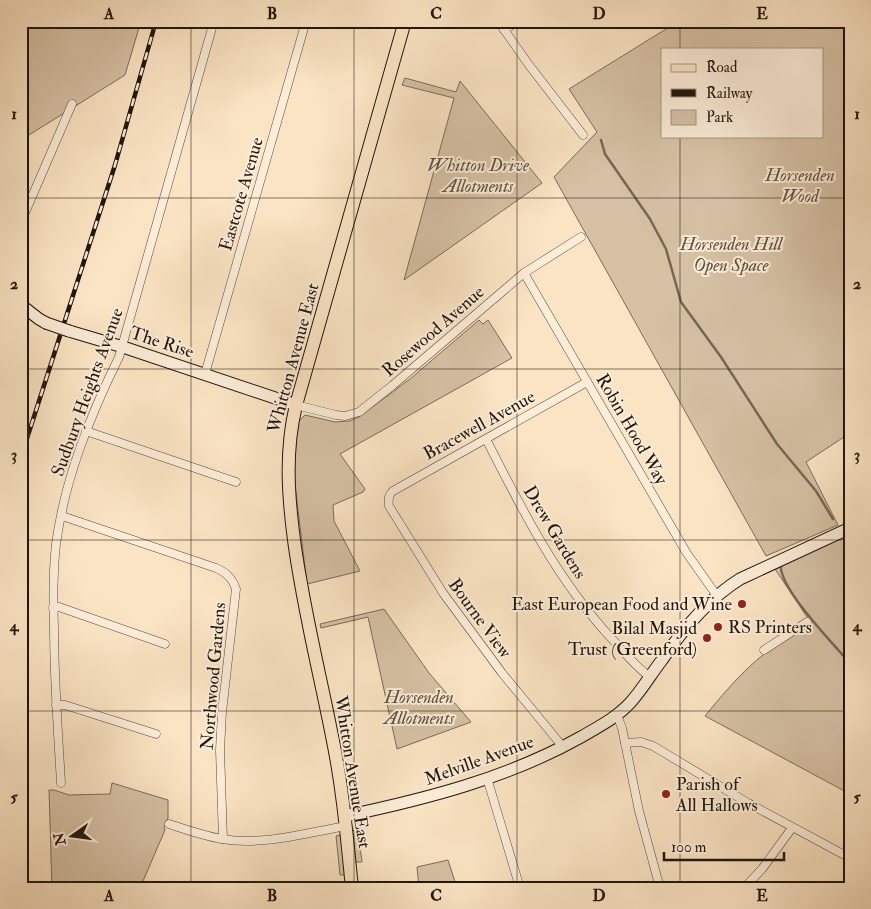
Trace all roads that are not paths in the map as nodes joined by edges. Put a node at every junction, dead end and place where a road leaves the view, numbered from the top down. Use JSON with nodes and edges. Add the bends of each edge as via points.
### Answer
{"nodes":[{"id":1,"x":214,"y":21,"type":"edge"},
{"id":2,"x":306,"y":21,"type":"edge"},
{"id":3,"x":405,"y":21,"type":"edge"},
{"id":4,"x":498,"y":21,"type":"edge"},
{"id":5,"x":518,"y":21,"type":"edge"},
{"id":6,"x":504,"y":30,"type":"junction"},
{"id":7,"x":72,"y":104,"type":"dead end"},
{"id":8,"x":583,"y":135,"type":"dead end"},
{"id":9,"x":21,"y":222,"type":"edge"},
{"id":10,"x":581,"y":237,"type":"dead end"},
{"id":11,"x":524,"y":273,"type":"junction"},
{"id":12,"x":21,"y":305,"type":"edge"},
{"id":13,"x":122,"y":347,"type":"junction"},
{"id":14,"x":205,"y":374,"type":"junction"},
{"id":15,"x":587,"y":382,"type":"junction"},
{"id":16,"x":296,"y":405,"type":"junction"},
{"id":17,"x":86,"y":431,"type":"junction"},
{"id":18,"x":486,"y":439,"type":"junction"},
{"id":19,"x":236,"y":482,"type":"dead end"},
{"id":20,"x":389,"y":497,"type":"joint"},
{"id":21,"x":62,"y":516,"type":"junction"},
{"id":22,"x":850,"y":528,"type":"edge"},
{"id":23,"x":717,"y":596,"type":"junction"},
{"id":24,"x":53,"y":608,"type":"junction"},
{"id":25,"x":807,"y":622,"type":"dead end"},
{"id":26,"x":165,"y":644,"type":"dead end"},
{"id":27,"x":764,"y":650,"type":"dead end"},
{"id":28,"x":650,"y":677,"type":"junction"},
{"id":29,"x":56,"y":706,"type":"junction"},
{"id":30,"x":617,"y":715,"type":"junction"},
{"id":31,"x":156,"y":734,"type":"dead end"},
{"id":32,"x":625,"y":743,"type":"junction"},
{"id":33,"x":563,"y":747,"type":"junction"},
{"id":34,"x":487,"y":778,"type":"junction"},
{"id":35,"x":61,"y":783,"type":"dead end"},
{"id":36,"x":345,"y":821,"type":"junction"},
{"id":37,"x":169,"y":824,"type":"dead end"},
{"id":38,"x":792,"y":828,"type":"junction"},
{"id":39,"x":223,"y":839,"type":"junction"},
{"id":40,"x":850,"y":858,"type":"edge"},
{"id":41,"x":352,"y":888,"type":"edge"},
{"id":42,"x":520,"y":888,"type":"edge"},
{"id":43,"x":660,"y":888,"type":"edge"},
{"id":44,"x":744,"y":888,"type":"edge"}],
"edges":[{"from":1,"to":13,"type":"street","name":"Sudbury Heights Avenue"},
{"from":2,"to":14,"type":"street","name":"Eastcote Avenue"},
{"from":3,"to":16,"type":"main road","name":"Whitton Avenue East"},
{"from":4,"to":6,"type":"street"},
{"from":5,"to":6,"type":"street"},
{"from":6,"to":8,"type":"street"},
{"from":7,"to":9,"type":"street"},
{"from":10,"to":11,"type":"street","name":"Rosewood Avenue"},
{"from":11,"to":15,"type":"street","name":"Robin Hood Way"},
{"from":11,"to":16,"type":"street","name":"Rosewood Avenue","via":[[359,412],[336,415]]},
{"from":12,"to":13,"type":"street","name":"The Rise","bridge":true,"via":[[46,323]]},
{"from":13,"to":14,"type":"street","name":"The Rise"},
{"from":13,"to":17,"type":"street","name":"Sudbury Heights Avenue"},
{"from":14,"to":16,"type":"street","name":"The Rise"},
{"from":15,"to":18,"type":"street","name":"Bracewell Avenue"},
{"from":15,"to":23,"type":"street","name":"Robin Hood Way","via":[[686,552]]},
{"from":16,"to":36,"type":"main road","name":"Whitton Avenue East","via":[[290,428],[287,474],[293,529],[301,590],[334,744]]},
{"from":17,"to":19,"type":"street"},
{"from":17,"to":21,"type":"street","name":"Sudbury Heights Avenue","via":[[68,484]]},
{"from":18,"to":20,"type":"street","name":"Bracewell Avenue","via":[[393,491]]},
{"from":18,"to":28,"type":"street","name":"Drew Gardens","via":[[559,572],[596,622]]},
{"from":20,"to":33,"type":"street","name":"Bourne View","via":[[389,506],[443,593],[496,666]]},
{"from":21,"to":24,"type":"street","name":"Sudbury Heights Avenue","via":[[56,544]]},
{"from":21,"to":39,"type":"street","name":"Northwood Gardens","via":[[216,568],[232,580],[236,589],[220,750]]},
{"from":22,"to":23,"type":"street","name":"Melville Avenue","via":[[740,579]]},
{"from":23,"to":28,"type":"street","name":"Melville Avenue","via":[[688,625]]},
{"from":24,"to":26,"type":"street","via":[[59,607]]},
{"from":24,"to":29,"type":"street","name":"Sudbury Heights Avenue"},
{"from":25,"to":27,"type":"street"},
{"from":28,"to":30,"type":"street","name":"Melville Avenue"},
{"from":29,"to":31,"type":"street","via":[[65,705]]},
{"from":29,"to":35,"type":"street","name":"Sudbury Heights Avenue"},
{"from":30,"to":32,"type":"street"},
{"from":30,"to":33,"type":"street","name":"Melville Avenue"},
{"from":32,"to":38,"type":"street","via":[[641,742],[653,746]]},
{"from":32,"to":43,"type":"street"},
{"from":33,"to":34,"type":"street","name":"Melville Avenue"},
{"from":34,"to":36,"type":"street","name":"Melville Avenue"},
{"from":34,"to":42,"type":"street"},
{"from":36,"to":39,"type":"street","via":[[274,838]]},
{"from":36,"to":41,"type":"main road","name":"Whitton Avenue East"},
{"from":37,"to":39,"type":"street"},
{"from":38,"to":40,"type":"street"},
{"from":38,"to":44,"type":"street"}]}
